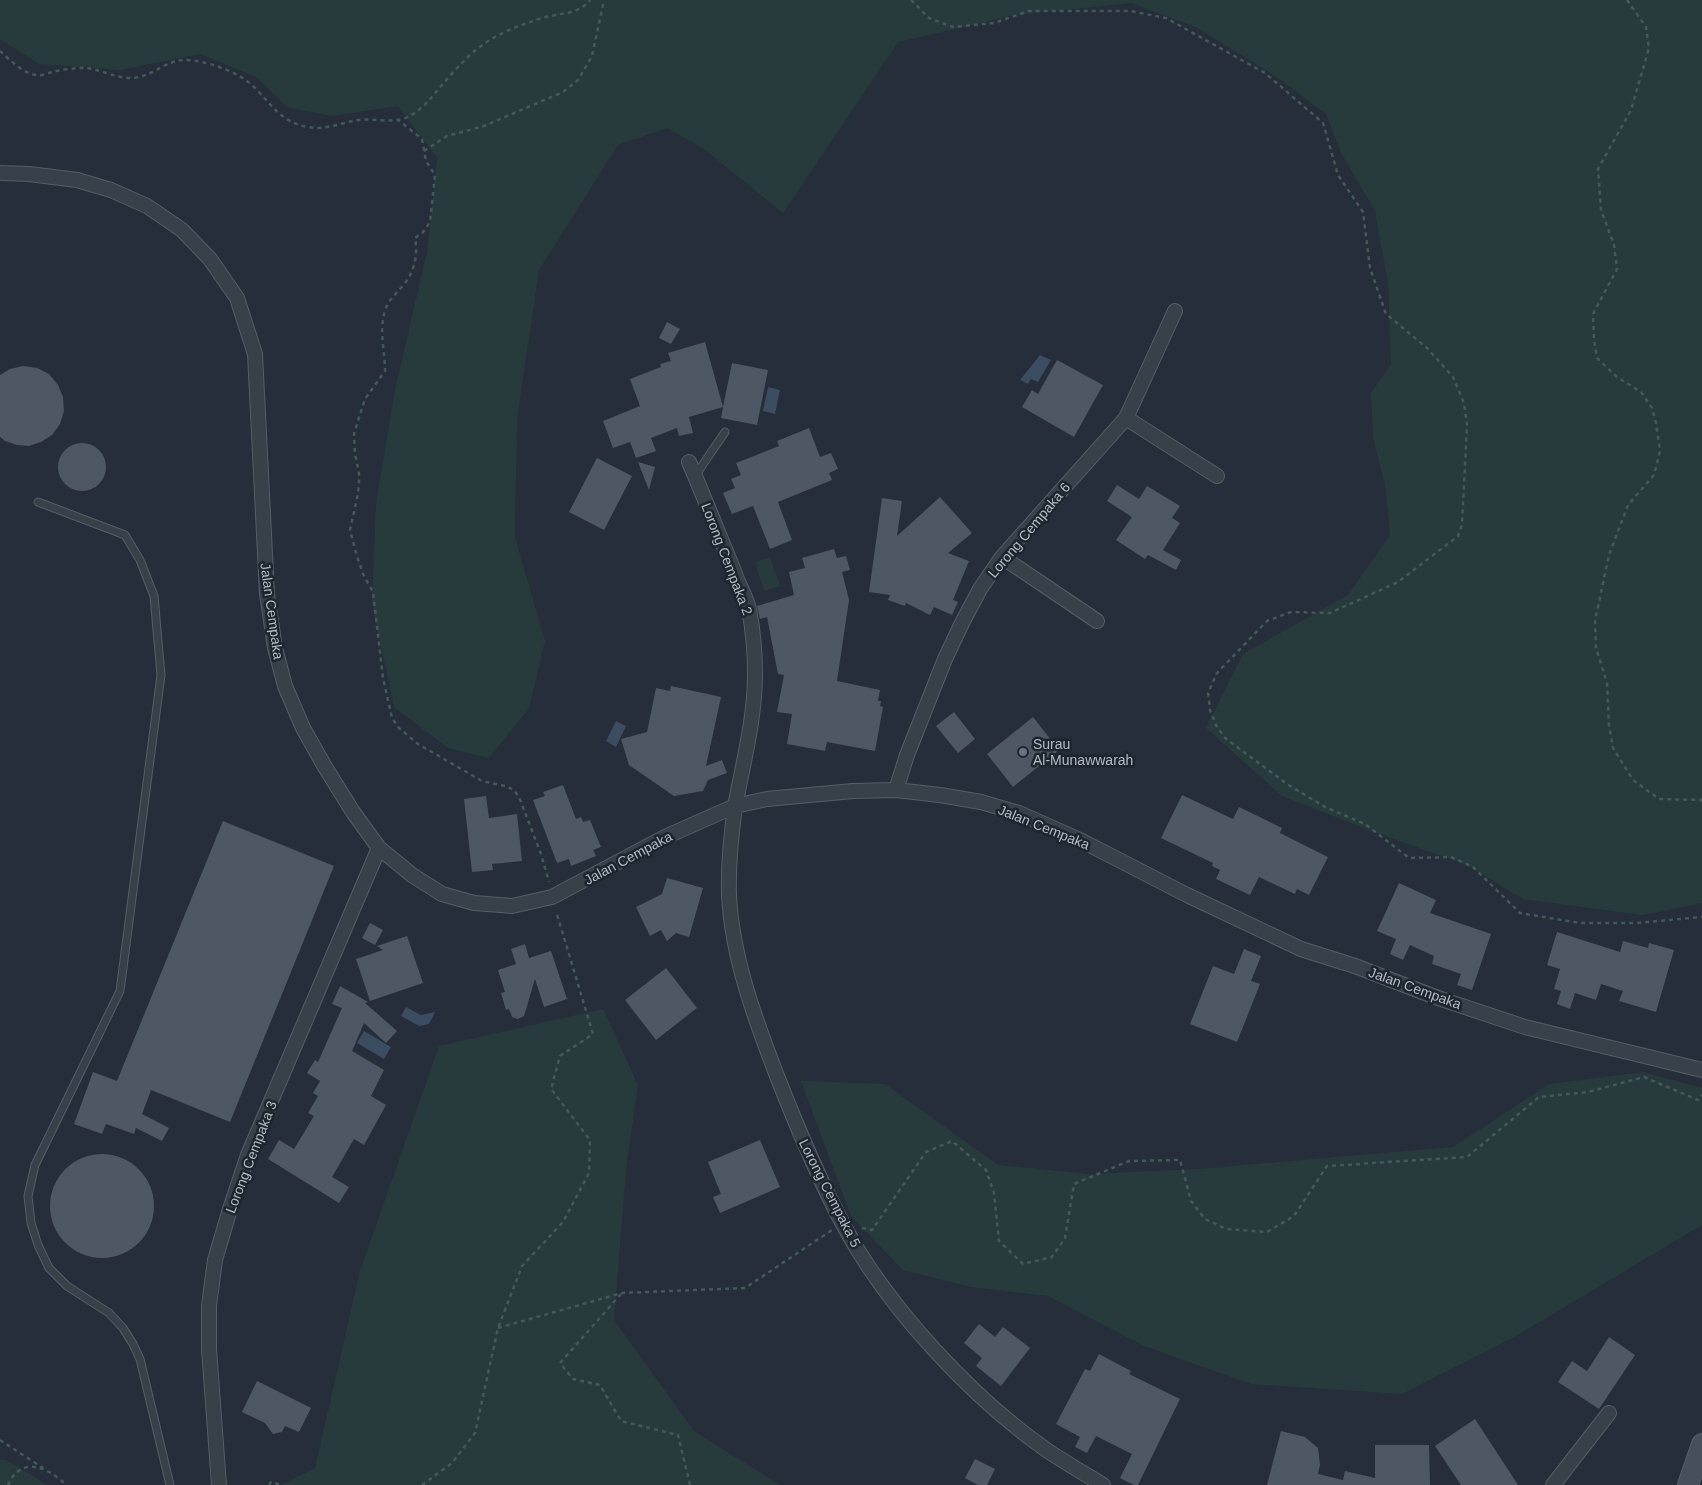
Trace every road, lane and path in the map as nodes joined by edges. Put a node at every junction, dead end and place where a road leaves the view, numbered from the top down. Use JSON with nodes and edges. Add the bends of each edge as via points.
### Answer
{"nodes":[{"id":1,"x":590,"y":0,"type":"edge"},
{"id":2,"x":604,"y":0,"type":"edge"},
{"id":3,"x":910,"y":0,"type":"edge"},
{"id":4,"x":1627,"y":0,"type":"edge"},
{"id":5,"x":0,"y":51,"type":"edge"},
{"id":6,"x":397,"y":119,"type":"junction"},
{"id":7,"x":424,"y":151,"type":"junction"},
{"id":8,"x":0,"y":173,"type":"edge"},
{"id":9,"x":1175,"y":312,"type":"dead end"},
{"id":10,"x":1126,"y":418,"type":"junction"},
{"id":11,"x":725,"y":432,"type":"dead end"},
{"id":12,"x":690,"y":462,"type":"dead end"},
{"id":13,"x":695,"y":476,"type":"junction"},
{"id":14,"x":1217,"y":476,"type":"dead end"},
{"id":15,"x":38,"y":502,"type":"dead end"},
{"id":16,"x":1002,"y":557,"type":"junction"},
{"id":17,"x":1097,"y":621,"type":"dead end"},
{"id":18,"x":896,"y":790,"type":"junction"},
{"id":19,"x":1702,"y":800,"type":"edge"},
{"id":20,"x":735,"y":806,"type":"junction"},
{"id":21,"x":379,"y":848,"type":"junction"},
{"id":22,"x":552,"y":897,"type":"junction"},
{"id":23,"x":1702,"y":917,"type":"edge"},
{"id":24,"x":1702,"y":1070,"type":"edge"},
{"id":25,"x":1702,"y":1095,"type":"edge"},
{"id":26,"x":842,"y":1223,"type":"junction"},
{"id":27,"x":622,"y":1293,"type":"junction"},
{"id":28,"x":498,"y":1328,"type":"junction"},
{"id":29,"x":1609,"y":1413,"type":"dead end"},
{"id":30,"x":0,"y":1440,"type":"edge"},
{"id":31,"x":1702,"y":1444,"type":"edge"},
{"id":32,"x":47,"y":1470,"type":"junction"},
{"id":33,"x":8,"y":1485,"type":"edge"},
{"id":34,"x":66,"y":1485,"type":"edge"},
{"id":35,"x":170,"y":1485,"type":"edge"},
{"id":36,"x":219,"y":1485,"type":"edge"},
{"id":37,"x":269,"y":1485,"type":"edge"},
{"id":38,"x":282,"y":1485,"type":"edge"},
{"id":39,"x":422,"y":1485,"type":"edge"},
{"id":40,"x":690,"y":1485,"type":"edge"},
{"id":41,"x":1103,"y":1485,"type":"edge"},
{"id":42,"x":1553,"y":1485,"type":"edge"},
{"id":43,"x":1688,"y":1485,"type":"edge"}],
"edges":[{"from":1,"to":6,"type":"path","via":[[579,10],[545,17],[492,39],[473,51],[421,108],[406,118]]},
{"from":2,"to":7,"type":"path","via":[[592,56],[578,80],[563,92],[484,126],[447,136]]},
{"from":3,"to":23,"type":"path","via":[[929,18],[953,27],[994,23],[1029,11],[1130,10],[1166,18],[1265,73],[1323,123],[1338,175],[1363,212],[1370,268],[1386,314],[1427,348],[1453,377],[1464,403],[1467,425],[1462,525],[1458,536],[1398,582],[1330,613],[1291,612],[1267,621],[1217,673],[1208,693],[1210,710],[1225,738],[1287,784],[1325,807],[1366,824],[1410,858],[1451,857],[1473,867],[1520,913],[1580,923],[1636,924]]},
{"from":4,"to":19,"type":"path","via":[[1646,27],[1649,48],[1630,110],[1598,169],[1601,210],[1614,245],[1617,269],[1593,314],[1594,340],[1598,358],[1617,377],[1641,392],[1652,408],[1660,451],[1654,475],[1628,505],[1610,555],[1595,622],[1596,648],[1607,683],[1609,725],[1614,748],[1633,780],[1659,799]]},
{"from":5,"to":6,"type":"path","via":[[21,69],[37,76],[83,68],[134,78],[185,60],[221,67],[254,87],[275,111],[290,122],[308,128],[326,128],[362,119]]},
{"from":6,"to":7,"type":"path","via":[[422,139]]},
{"from":7,"to":22,"type":"path","via":[[435,175],[430,222],[415,238],[416,259],[387,307],[382,332],[385,371],[365,400],[354,434],[359,483],[350,530],[372,592],[383,678],[392,718],[418,744],[482,781],[514,790],[541,854]]},
{"from":8,"to":21,"type":"street","name":"Jalan Cempaka","via":[[77,180],[147,206],[182,230],[204,253],[236,298],[255,354],[267,594],[275,648],[285,686],[304,728],[353,812]]},
{"from":9,"to":10,"type":"street","name":"Lorong Cempaka 6"},
{"from":10,"to":14,"type":"street"},
{"from":10,"to":16,"type":"street","name":"Lorong Cempaka 6"},
{"from":11,"to":13,"type":"lane"},
{"from":12,"to":13,"type":"street","name":"Lorong Cempaka 2"},
{"from":13,"to":20,"type":"street","name":"Lorong Cempaka 2","via":[[748,607],[754,644],[752,715]]},
{"from":15,"to":35,"type":"lane","via":[[125,535],[140,560],[154,596],[161,675],[120,991],[35,1165],[28,1196],[31,1223],[49,1268],[67,1286],[109,1313],[133,1344],[140,1359]]},
{"from":16,"to":17,"type":"street"},
{"from":16,"to":18,"type":"street","name":"Lorong Cempaka 6","via":[[980,589],[949,650]]},
{"from":18,"to":20,"type":"street","name":"Jalan Cempaka","via":[[767,799]]},
{"from":18,"to":24,"type":"street","name":"Jalan Cempaka","via":[[973,801],[1019,813],[1301,949],[1525,1027]]},
{"from":20,"to":22,"type":"street","name":"Jalan Cempaka","via":[[665,837]]},
{"from":20,"to":26,"type":"street","name":"Lorong Cempaka 5","via":[[730,896],[734,936],[745,983],[802,1139]]},
{"from":21,"to":22,"type":"street","name":"Jalan Cempaka","via":[[412,876],[442,894],[474,903],[512,906]]},
{"from":21,"to":36,"type":"street","name":"Lorong Cempaka 3","via":[[248,1155],[216,1260],[209,1306],[209,1349]]},
{"from":22,"to":28,"type":"path","via":[[593,1034],[560,1056],[552,1089],[590,1140],[589,1173],[563,1222],[522,1266]]},
{"from":25,"to":26,"type":"path","via":[[1698,1100],[1644,1077],[1588,1092],[1539,1097],[1467,1158],[1327,1166],[1294,1216],[1267,1232],[1226,1229],[1205,1219],[1191,1201],[1180,1160],[1129,1162],[1074,1184],[1065,1238],[1052,1257],[1023,1264],[999,1241],[994,1193],[986,1170],[952,1141],[926,1152],[872,1230]]},
{"from":26,"to":27,"type":"path","via":[[744,1288]]},
{"from":26,"to":41,"type":"street","name":"Lorong Cempaka 5","via":[[876,1278],[956,1372],[1048,1450]]},
{"from":27,"to":28,"type":"path"},
{"from":27,"to":40,"type":"path","via":[[560,1363],[573,1379],[600,1385],[621,1421],[678,1435]]},
{"from":28,"to":39,"type":"path","via":[[475,1433],[452,1463]]},
{"from":29,"to":42,"type":"street"},
{"from":30,"to":32,"type":"path"},
{"from":31,"to":43,"type":"main road"},
{"from":32,"to":33,"type":"path","via":[[30,1466],[17,1472]]},
{"from":32,"to":34,"type":"path"},
{"from":37,"to":38,"type":"path","via":[[272,1482]]}]}
